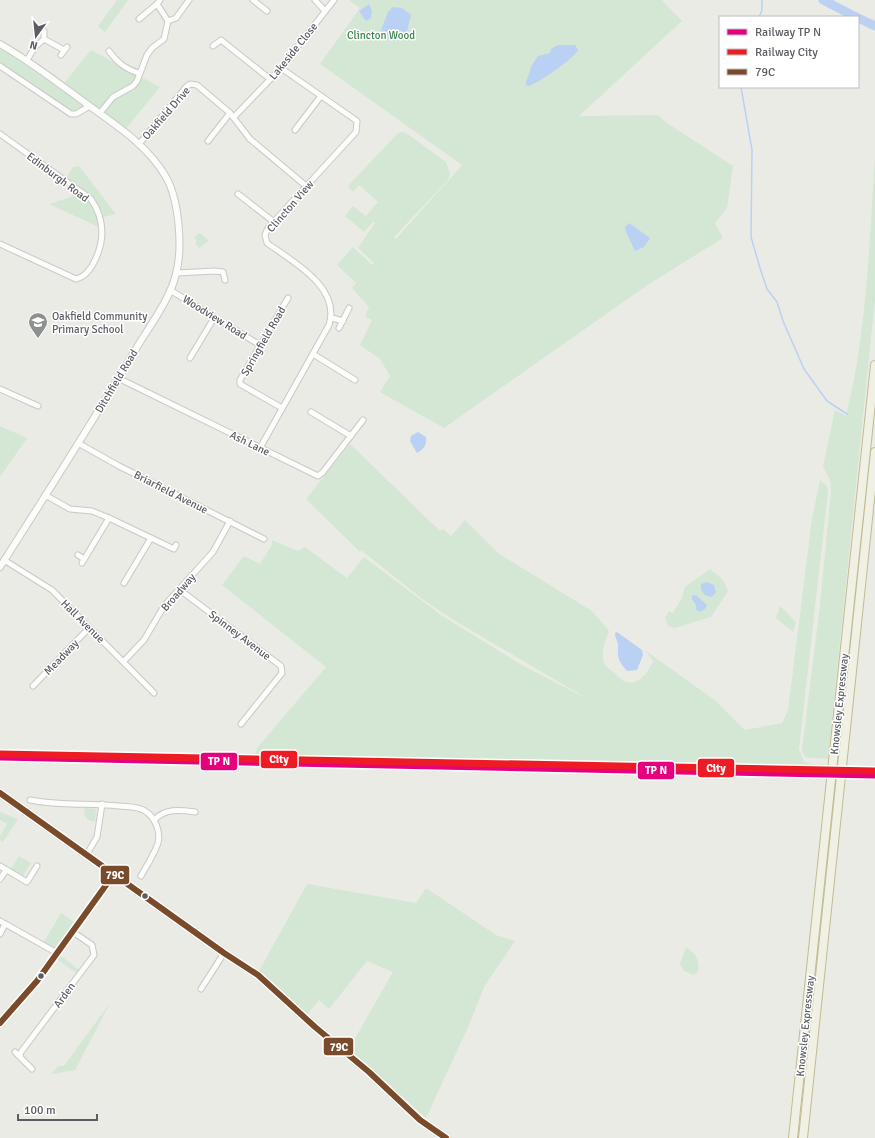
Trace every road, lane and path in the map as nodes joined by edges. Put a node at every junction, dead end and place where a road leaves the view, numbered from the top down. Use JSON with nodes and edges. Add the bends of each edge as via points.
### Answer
{"nodes":[{"id":1,"x":189,"y":0,"type":"edge"},
{"id":2,"x":253,"y":0,"type":"edge"},
{"id":3,"x":315,"y":0,"type":"edge"},
{"id":4,"x":334,"y":0,"type":"edge"},
{"id":5,"x":159,"y":2,"type":"edge"},
{"id":6,"x":267,"y":11,"type":"dead end"},
{"id":7,"x":325,"y":11,"type":"junction"},
{"id":8,"x":139,"y":19,"type":"dead end"},
{"id":9,"x":168,"y":21,"type":"junction"},
{"id":10,"x":44,"y":31,"type":"dead end"},
{"id":11,"x":44,"y":39,"type":"junction"},
{"id":12,"x":0,"y":44,"type":"edge"},
{"id":13,"x":213,"y":46,"type":"dead end"},
{"id":14,"x":108,"y":50,"type":"dead end"},
{"id":15,"x":60,"y":55,"type":"dead end"},
{"id":16,"x":27,"y":60,"type":"junction"},
{"id":17,"x":0,"y":66,"type":"edge"},
{"id":18,"x":281,"y":68,"type":"junction"},
{"id":19,"x":139,"y":73,"type":"junction"},
{"id":20,"x":270,"y":79,"type":"junction"},
{"id":21,"x":321,"y":96,"type":"junction"},
{"id":22,"x":90,"y":106,"type":"junction"},
{"id":23,"x":100,"y":113,"type":"junction"},
{"id":24,"x":232,"y":115,"type":"junction"},
{"id":25,"x":295,"y":130,"type":"dead end"},
{"id":26,"x":0,"y":134,"type":"edge"},
{"id":27,"x":208,"y":140,"type":"dead end"},
{"id":28,"x":140,"y":143,"type":"junction"},
{"id":29,"x":306,"y":186,"type":"junction"},
{"id":30,"x":238,"y":194,"type":"dead end"},
{"id":31,"x":274,"y":222,"type":"junction"},
{"id":32,"x":0,"y":244,"type":"edge"},
{"id":33,"x":176,"y":273,"type":"junction"},
{"id":34,"x":225,"y":280,"type":"dead end"},
{"id":35,"x":170,"y":290,"type":"junction"},
{"id":36,"x":288,"y":298,"type":"dead end"},
{"id":37,"x":349,"y":308,"type":"dead end"},
{"id":38,"x":214,"y":318,"type":"junction"},
{"id":39,"x":332,"y":318,"type":"junction"},
{"id":40,"x":343,"y":321,"type":"junction"},
{"id":41,"x":340,"y":328,"type":"dead end"},
{"id":42,"x":260,"y":345,"type":"junction"},
{"id":43,"x":313,"y":354,"type":"junction"},
{"id":44,"x":190,"y":358,"type":"dead end"},
{"id":45,"x":875,"y":365,"type":"edge"},
{"id":46,"x":118,"y":378,"type":"junction"},
{"id":47,"x":355,"y":380,"type":"dead end"},
{"id":48,"x":0,"y":389,"type":"edge"},
{"id":49,"x":38,"y":406,"type":"dead end"},
{"id":50,"x":282,"y":408,"type":"junction"},
{"id":51,"x":311,"y":412,"type":"dead end"},
{"id":52,"x":363,"y":420,"type":"dead end"},
{"id":53,"x":350,"y":436,"type":"junction"},
{"id":54,"x":78,"y":442,"type":"junction"},
{"id":55,"x":260,"y":448,"type":"junction"},
{"id":56,"x":875,"y":452,"type":"edge"},
{"id":57,"x":46,"y":495,"type":"junction"},
{"id":58,"x":109,"y":518,"type":"junction"},
{"id":59,"x":230,"y":521,"type":"junction"},
{"id":60,"x":151,"y":538,"type":"junction"},
{"id":61,"x":264,"y":539,"type":"dead end"},
{"id":62,"x":176,"y":546,"type":"dead end"},
{"id":63,"x":78,"y":555,"type":"dead end"},
{"id":64,"x":4,"y":560,"type":"junction"},
{"id":65,"x":0,"y":567,"type":"edge"},
{"id":66,"x":133,"y":583,"type":"dead end"},
{"id":67,"x":180,"y":590,"type":"junction"},
{"id":68,"x":89,"y":628,"type":"junction"},
{"id":69,"x":124,"y":661,"type":"junction"},
{"id":70,"x":33,"y":686,"type":"dead end"},
{"id":71,"x":154,"y":693,"type":"dead end"},
{"id":72,"x":241,"y":724,"type":"dead end"},
{"id":73,"x":0,"y":793,"type":"edge"},
{"id":74,"x":30,"y":800,"type":"dead end"},
{"id":75,"x":42,"y":802,"type":"junction"},
{"id":76,"x":102,"y":804,"type":"junction"},
{"id":77,"x":41,"y":810,"type":"dead end"},
{"id":78,"x":195,"y":812,"type":"dead end"},
{"id":79,"x":154,"y":820,"type":"junction"},
{"id":80,"x":87,"y":854,"type":"junction"},
{"id":81,"x":0,"y":866,"type":"edge"},
{"id":82,"x":37,"y":866,"type":"dead end"},
{"id":83,"x":6,"y":870,"type":"junction"},
{"id":84,"x":114,"y":874,"type":"junction"},
{"id":85,"x":141,"y":876,"type":"dead end"},
{"id":86,"x":0,"y":880,"type":"edge"},
{"id":87,"x":0,"y":921,"type":"edge"},
{"id":88,"x":6,"y":924,"type":"junction"},
{"id":89,"x":73,"y":932,"type":"junction"},
{"id":90,"x":0,"y":934,"type":"edge"},
{"id":91,"x":57,"y":953,"type":"junction"},
{"id":92,"x":224,"y":953,"type":"junction"},
{"id":93,"x":200,"y":989,"type":"dead end"},
{"id":94,"x":0,"y":1023,"type":"edge"},
{"id":95,"x":15,"y":1052,"type":"dead end"},
{"id":96,"x":20,"y":1056,"type":"junction"},
{"id":97,"x":32,"y":1069,"type":"dead end"},
{"id":98,"x":446,"y":1138,"type":"edge"},
{"id":99,"x":792,"y":1138,"type":"edge"},
{"id":100,"x":803,"y":1138,"type":"edge"}],
"edges":[{"from":1,"to":9,"type":"street","via":[[176,18]]},
{"from":2,"to":6,"type":"street"},
{"from":3,"to":7,"type":"street"},
{"from":4,"to":7,"type":"street","name":"Lakeside Close"},
{"from":5,"to":8,"type":"street"},
{"from":5,"to":9,"type":"street"},
{"from":7,"to":18,"type":"street","name":"Lakeside Close"},
{"from":9,"to":19,"type":"street","via":[[164,39],[152,48]]},
{"from":10,"to":11,"type":"street"},
{"from":11,"to":15,"type":"street","via":[[66,48]]},
{"from":11,"to":16,"type":"street"},
{"from":12,"to":16,"type":"street","name":"Ditchfield Road"},
{"from":13,"to":20,"type":"street","via":[[221,40]]},
{"from":14,"to":19,"type":"street","via":[[118,63]]},
{"from":16,"to":22,"type":"street","name":"Ditchfield Road"},
{"from":17,"to":22,"type":"street","via":[[71,114]]},
{"from":18,"to":20,"type":"street","name":"Lakeside Close"},
{"from":18,"to":21,"type":"street","name":"Clincton View"},
{"from":19,"to":23,"type":"street","via":[[133,86],[113,97]]},
{"from":20,"to":24,"type":"street","name":"Lakeside Close"},
{"from":21,"to":25,"type":"street"},
{"from":21,"to":29,"type":"street","name":"Clincton View","via":[[357,121],[356,132]]},
{"from":22,"to":23,"type":"street","name":"Ditchfield Road"},
{"from":23,"to":28,"type":"street","name":"Ditchfield Road"},
{"from":24,"to":27,"type":"street"},
{"from":24,"to":28,"type":"street","name":"Oakfield Drive","via":[[197,85],[190,84]]},
{"from":24,"to":29,"type":"street","name":"Oakfield Drive","via":[[250,139]]},
{"from":26,"to":32,"type":"street","name":"Edinburgh Road","via":[[91,199],[98,212],[103,236],[97,256],[86,275],[76,279]]},
{"from":28,"to":33,"type":"street","name":"Ditchfield Road","via":[[151,154],[172,189],[178,220]]},
{"from":29,"to":31,"type":"street","name":"Clincton View"},
{"from":30,"to":31,"type":"street"},
{"from":31,"to":39,"type":"street","name":"Clincton View","via":[[265,235],[267,243],[320,284],[332,308]]},
{"from":33,"to":34,"type":"street","via":[[223,272]]},
{"from":33,"to":35,"type":"street","name":"Ditchfield Road"},
{"from":35,"to":38,"type":"street","name":"Woodview Road"},
{"from":35,"to":46,"type":"street","name":"Ditchfield Road"},
{"from":36,"to":42,"type":"street","name":"Springfield Road"},
{"from":37,"to":40,"type":"street"},
{"from":38,"to":42,"type":"street","name":"Woodview Road"},
{"from":38,"to":44,"type":"street"},
{"from":39,"to":40,"type":"street"},
{"from":39,"to":43,"type":"street"},
{"from":40,"to":41,"type":"street"},
{"from":42,"to":50,"type":"street","name":"Springfield Road","via":[[240,384]]},
{"from":43,"to":47,"type":"street"},
{"from":43,"to":50,"type":"street"},
{"from":45,"to":99,"type":"highway","name":"Knowsley Expressway"},
{"from":46,"to":54,"type":"street","name":"Ditchfield Road"},
{"from":46,"to":55,"type":"street","name":"Ash Lane"},
{"from":48,"to":49,"type":"street"},
{"from":50,"to":55,"type":"street"},
{"from":51,"to":53,"type":"street"},
{"from":52,"to":53,"type":"street","name":"Ash Lane"},
{"from":53,"to":55,"type":"street","name":"Ash Lane","via":[[318,476]]},
{"from":54,"to":57,"type":"street","name":"Ditchfield Road"},
{"from":54,"to":59,"type":"street","name":"Briarfield Avenue","via":[[118,466]]},
{"from":56,"to":100,"type":"highway","name":"Knowsley Expressway"},
{"from":57,"to":58,"type":"street","via":[[70,509],[92,511]]},
{"from":57,"to":64,"type":"street","name":"Ditchfield Road"},
{"from":58,"to":60,"type":"street"},
{"from":58,"to":63,"type":"street","via":[[83,561]]},
{"from":59,"to":61,"type":"street","name":"Briarfield Avenue"},
{"from":59,"to":67,"type":"street","name":"Broadway","via":[[213,552]]},
{"from":60,"to":62,"type":"street","via":[[174,549]]},
{"from":60,"to":66,"type":"street","via":[[126,581]]},
{"from":64,"to":65,"type":"street","name":"Ditchfield Road"},
{"from":64,"to":68,"type":"street","name":"Hall Avenue","via":[[52,590]]},
{"from":67,"to":69,"type":"street","name":"Broadway","via":[[164,606],[144,640]]},
{"from":67,"to":72,"type":"street","name":"Spinney Avenue","via":[[282,666],[282,673]]},
{"from":68,"to":69,"type":"street","name":"Hall Avenue"},
{"from":68,"to":70,"type":"street","name":"Meadway"},
{"from":69,"to":71,"type":"street","name":"Hall Avenue"},
{"from":73,"to":80,"type":"main road"},
{"from":74,"to":75,"type":"street"},
{"from":75,"to":76,"type":"street"},
{"from":75,"to":77,"type":"street"},
{"from":76,"to":79,"type":"street","via":[[138,808],[146,811]]},
{"from":76,"to":80,"type":"street","via":[[97,837]]},
{"from":78,"to":79,"type":"street","via":[[168,811]]},
{"from":79,"to":85,"type":"street","via":[[159,834],[158,842]]},
{"from":80,"to":84,"type":"main road"},
{"from":81,"to":83,"type":"street"},
{"from":82,"to":83,"type":"street","via":[[27,882]]},
{"from":83,"to":86,"type":"street"},
{"from":84,"to":89,"type":"street"},
{"from":84,"to":92,"type":"main road"},
{"from":87,"to":88,"type":"street"},
{"from":88,"to":90,"type":"street"},
{"from":88,"to":91,"type":"street"},
{"from":89,"to":91,"type":"street"},
{"from":89,"to":96,"type":"street","name":"Arden","via":[[92,945],[94,955]]},
{"from":91,"to":94,"type":"street","via":[[29,991]]},
{"from":92,"to":93,"type":"street"},
{"from":92,"to":98,"type":"main road","via":[[258,975],[374,1076],[420,1120]]},
{"from":95,"to":96,"type":"street"},
{"from":96,"to":97,"type":"street"}]}
